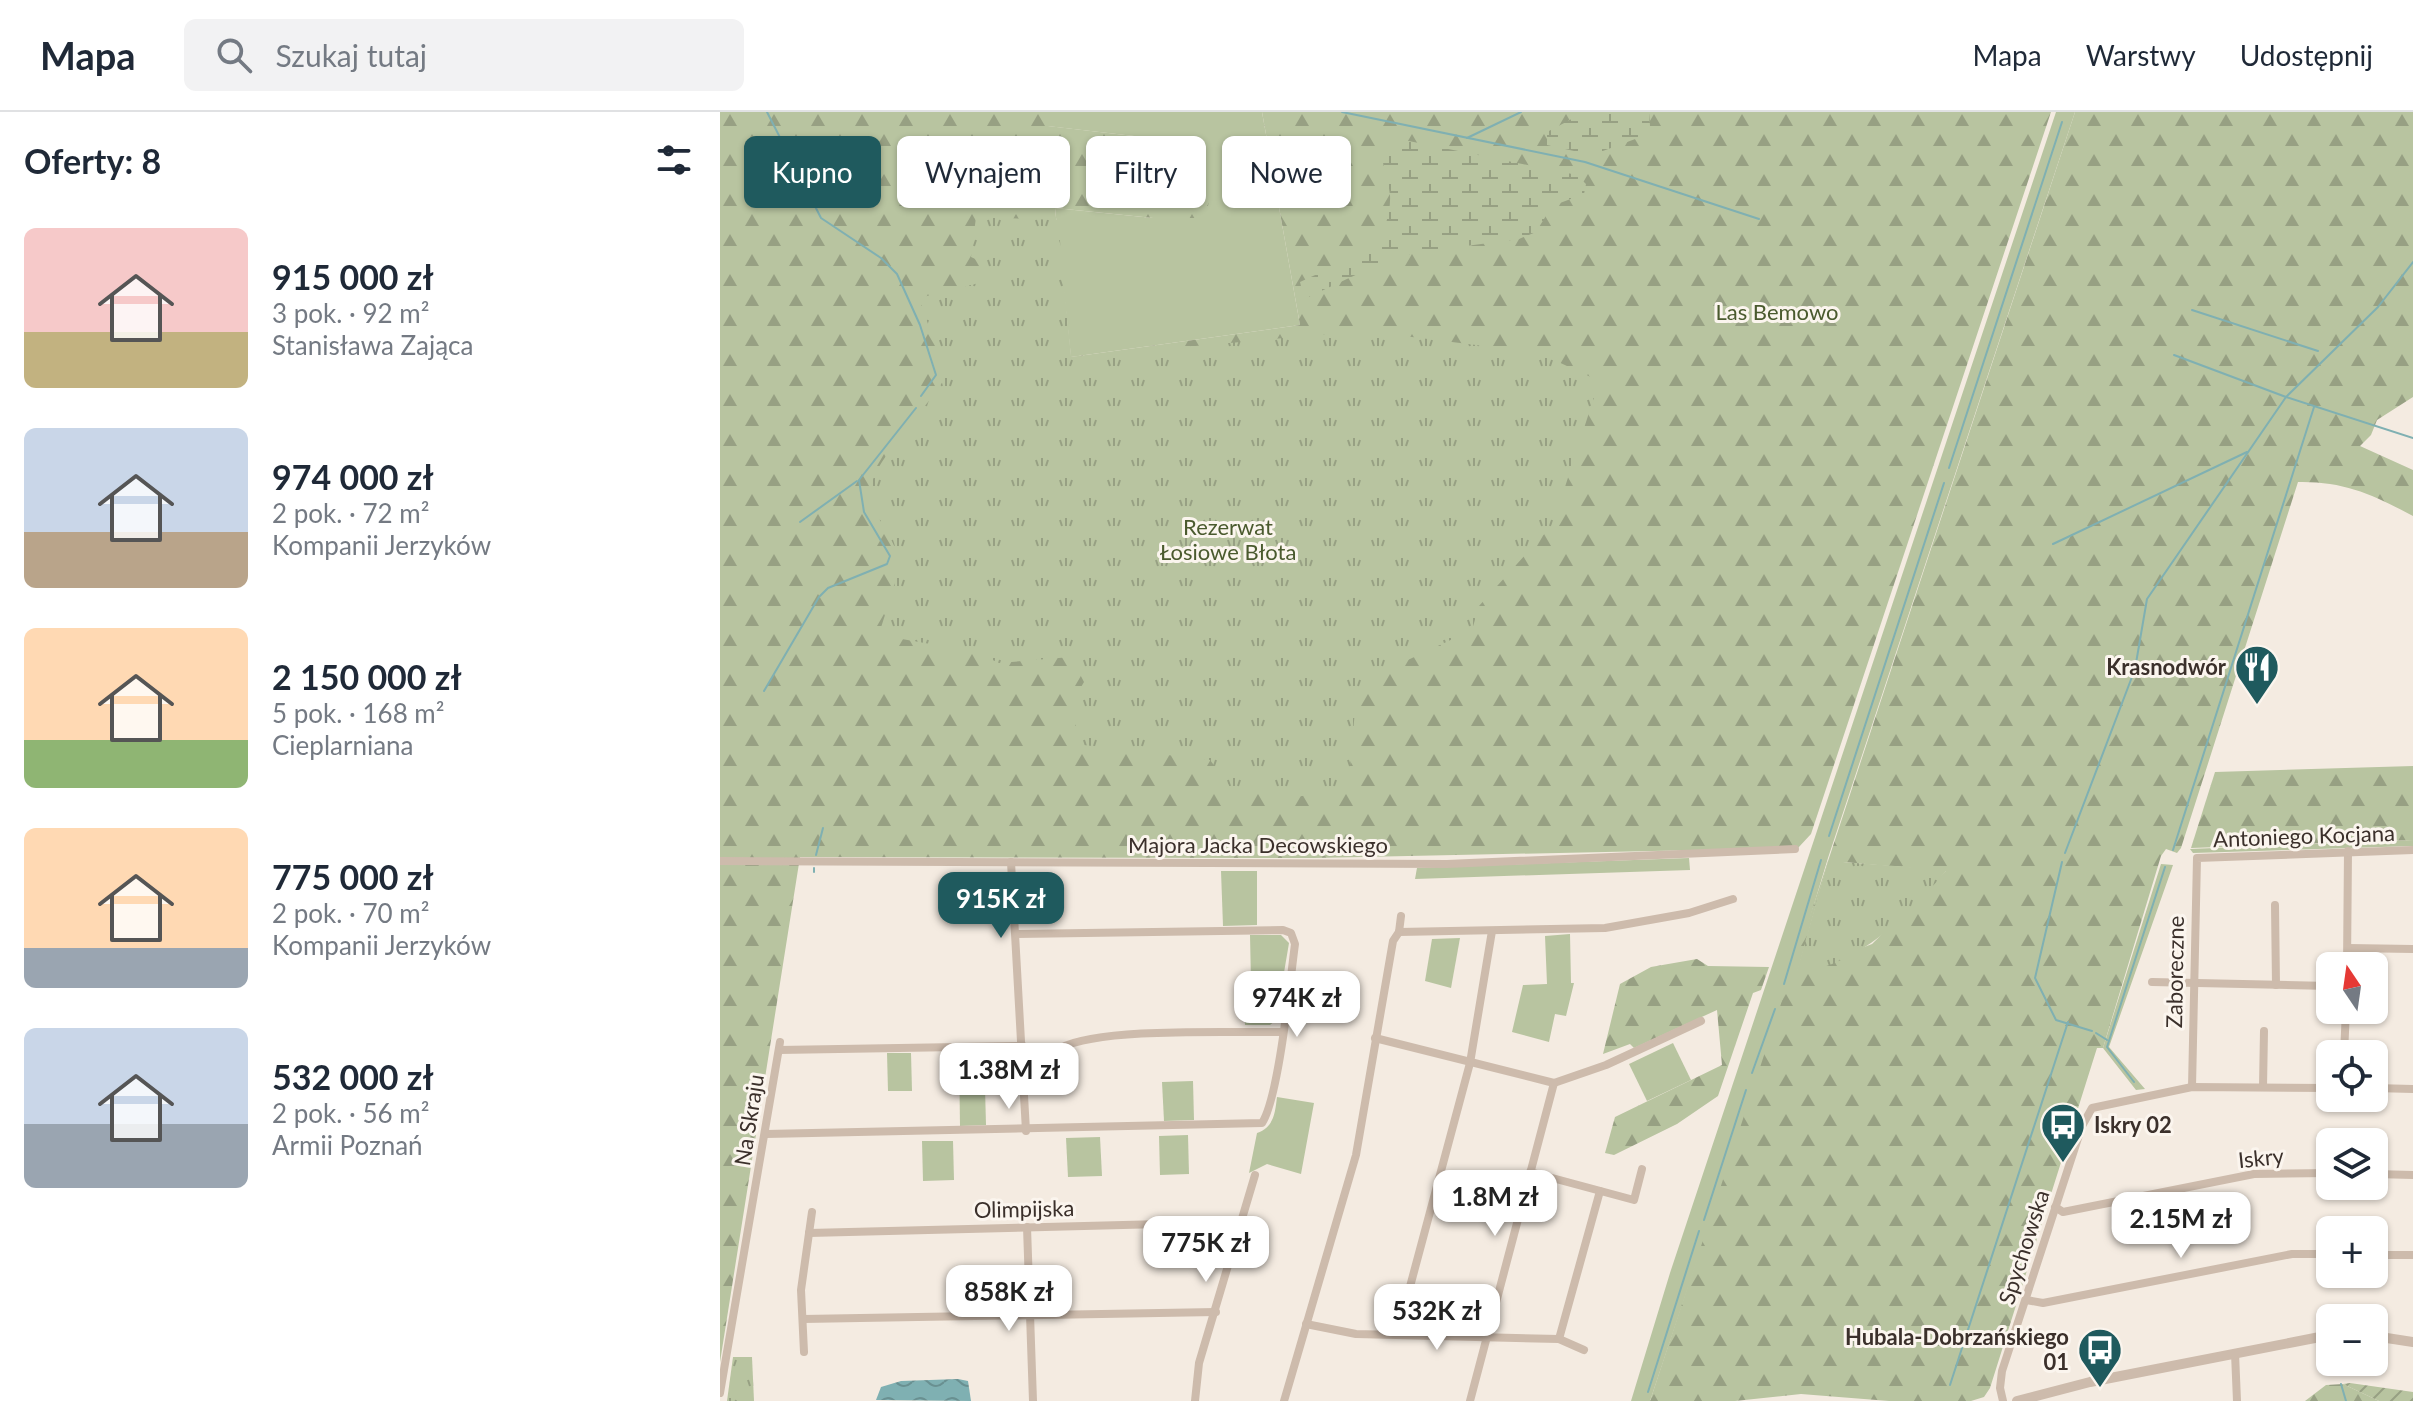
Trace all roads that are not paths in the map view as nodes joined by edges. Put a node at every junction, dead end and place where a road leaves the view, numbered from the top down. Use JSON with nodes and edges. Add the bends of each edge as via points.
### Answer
{"nodes":[{"id":1,"x":1795,"y":849,"type":"dead end"},
{"id":2,"x":2413,"y":850,"type":"edge"},
{"id":3,"x":2348,"y":851,"type":"junction"},
{"id":4,"x":2197,"y":858,"type":"joint"},
{"id":5,"x":720,"y":861,"type":"edge"},
{"id":6,"x":1011,"y":862,"type":"junction"},
{"id":7,"x":1733,"y":899,"type":"dead end"},
{"id":8,"x":2275,"y":905,"type":"dead end"},
{"id":9,"x":1401,"y":916,"type":"dead end"},
{"id":10,"x":1492,"y":931,"type":"junction"},
{"id":11,"x":1399,"y":932,"type":"junction"},
{"id":12,"x":1017,"y":934,"type":"junction"},
{"id":13,"x":2348,"y":948,"type":"junction"},
{"id":14,"x":2413,"y":949,"type":"edge"},
{"id":15,"x":2348,"y":952,"type":"edge"},
{"id":16,"x":2152,"y":982,"type":"dead end"},
{"id":17,"x":2193,"y":984,"type":"junction"},
{"id":18,"x":2276,"y":985,"type":"junction"},
{"id":19,"x":2316,"y":986,"type":"edge"},
{"id":20,"x":1701,"y":1021,"type":"dead end"},
{"id":21,"x":2264,"y":1031,"type":"dead end"},
{"id":22,"x":1282,"y":1032,"type":"junction"},
{"id":23,"x":1375,"y":1038,"type":"junction"},
{"id":24,"x":1023,"y":1046,"type":"junction"},
{"id":25,"x":1470,"y":1063,"type":"junction"},
{"id":26,"x":1554,"y":1083,"type":"junction"},
{"id":27,"x":2192,"y":1087,"type":"junction"},
{"id":28,"x":2263,"y":1087,"type":"junction"},
{"id":29,"x":2316,"y":1088,"type":"edge"},
{"id":30,"x":2388,"y":1088,"type":"edge"},
{"id":31,"x":2413,"y":1089,"type":"edge"},
{"id":32,"x":1024,"y":1090,"type":"junction"},
{"id":33,"x":1026,"y":1131,"type":"junction"},
{"id":34,"x":766,"y":1134,"type":"junction"},
{"id":35,"x":1642,"y":1169,"type":"dead end"},
{"id":36,"x":1530,"y":1172,"type":"junction"},
{"id":37,"x":2316,"y":1173,"type":"edge"},
{"id":38,"x":2388,"y":1174,"type":"edge"},
{"id":39,"x":1255,"y":1175,"type":"dead end"},
{"id":40,"x":2413,"y":1175,"type":"edge"},
{"id":41,"x":1600,"y":1191,"type":"junction"},
{"id":42,"x":2055,"y":1207,"type":"junction"},
{"id":43,"x":812,"y":1212,"type":"dead end"},
{"id":44,"x":1240,"y":1222,"type":"junction"},
{"id":45,"x":1027,"y":1227,"type":"junction"},
{"id":46,"x":809,"y":1233,"type":"junction"},
{"id":47,"x":2316,"y":1254,"type":"edge"},
{"id":48,"x":2388,"y":1255,"type":"edge"},
{"id":49,"x":2413,"y":1255,"type":"edge"},
{"id":50,"x":2026,"y":1300,"type":"junction"},
{"id":51,"x":1216,"y":1312,"type":"junction"},
{"id":52,"x":1029,"y":1317,"type":"junction"},
{"id":53,"x":803,"y":1319,"type":"junction"},
{"id":54,"x":1306,"y":1324,"type":"junction"},
{"id":55,"x":1397,"y":1335,"type":"junction"},
{"id":56,"x":1484,"y":1338,"type":"junction"},
{"id":57,"x":2316,"y":1338,"type":"edge"},
{"id":58,"x":2388,"y":1338,"type":"edge"},
{"id":59,"x":1559,"y":1339,"type":"junction"},
{"id":60,"x":2413,"y":1342,"type":"edge"},
{"id":61,"x":1584,"y":1350,"type":"dead end"},
{"id":62,"x":804,"y":1352,"type":"dead end"},
{"id":63,"x":2235,"y":1353,"type":"junction"},
{"id":64,"x":720,"y":1393,"type":"edge"},
{"id":65,"x":1033,"y":1401,"type":"edge"},
{"id":66,"x":1195,"y":1401,"type":"edge"},
{"id":67,"x":1284,"y":1401,"type":"edge"},
{"id":68,"x":1470,"y":1401,"type":"edge"},
{"id":69,"x":2003,"y":1401,"type":"edge"},
{"id":70,"x":2017,"y":1401,"type":"edge"},
{"id":71,"x":2237,"y":1401,"type":"edge"}],
"edges":[{"from":1,"to":6,"type":"street","name":"Majora Jacka Decowskiego","via":[[1447,864]]},
{"from":2,"to":3,"type":"street","name":"Antoniego Kocjana"},
{"from":3,"to":4,"type":"street","name":"Antoniego Kocjana"},
{"from":3,"to":13,"type":"street"},
{"from":4,"to":17,"type":"street","name":"Zaboreczne"},
{"from":5,"to":6,"type":"street","name":"Majora Jacka Decowskiego"},
{"from":6,"to":12,"type":"street"},
{"from":7,"to":10,"type":"street","via":[[1612,927]]},
{"from":8,"to":18,"type":"street"},
{"from":9,"to":11,"type":"street"},
{"from":10,"to":11,"type":"street"},
{"from":10,"to":25,"type":"street"},
{"from":11,"to":23,"type":"street"},
{"from":12,"to":22,"type":"street","via":[[1283,930],[1291,933],[1295,944]]},
{"from":12,"to":24,"type":"street"},
{"from":13,"to":14,"type":"street"},
{"from":13,"to":15,"type":"street"},
{"from":16,"to":17,"type":"street"},
{"from":17,"to":18,"type":"street"},
{"from":17,"to":27,"type":"street","name":"Zaboreczne"},
{"from":18,"to":19,"type":"street"},
{"from":20,"to":26,"type":"street"},
{"from":21,"to":28,"type":"street"},
{"from":22,"to":32,"type":"street","via":[[1086,1040],[1056,1052]]},
{"from":22,"to":33,"type":"street","via":[[1262,1123]]},
{"from":23,"to":25,"type":"street"},
{"from":23,"to":54,"type":"street","via":[[1356,1155]]},
{"from":24,"to":32,"type":"street"},
{"from":24,"to":34,"type":"street","name":"Na Skraju","via":[[779,1046]]},
{"from":25,"to":26,"type":"street"},
{"from":25,"to":55,"type":"street"},
{"from":26,"to":36,"type":"street"},
{"from":27,"to":28,"type":"street","name":"Spychowska"},
{"from":27,"to":42,"type":"street","name":"Spychowska","via":[[2088,1112]]},
{"from":28,"to":29,"type":"street","name":"Spychowska"},
{"from":30,"to":31,"type":"street"},
{"from":32,"to":33,"type":"street"},
{"from":33,"to":34,"type":"street"},
{"from":34,"to":64,"type":"street","name":"Na Skraju"},
{"from":35,"to":41,"type":"street","via":[[1634,1200]]},
{"from":36,"to":41,"type":"street"},
{"from":36,"to":56,"type":"street"},
{"from":37,"to":42,"type":"street","name":"Iskry","via":[[2254,1174],[2063,1212]]},
{"from":38,"to":40,"type":"street"},
{"from":39,"to":44,"type":"street"},
{"from":41,"to":59,"type":"street"},
{"from":42,"to":50,"type":"street","name":"Spychowska"},
{"from":43,"to":46,"type":"street"},
{"from":44,"to":45,"type":"street","name":"Olimpijska"},
{"from":44,"to":51,"type":"street"},
{"from":45,"to":46,"type":"street","name":"Olimpijska"},
{"from":45,"to":52,"type":"street"},
{"from":46,"to":53,"type":"street","via":[[801,1290]]},
{"from":47,"to":50,"type":"street","via":[[2292,1254],[2043,1303]]},
{"from":48,"to":49,"type":"street"},
{"from":50,"to":69,"type":"street","name":"Spychowska","via":[[2000,1381]]},
{"from":51,"to":52,"type":"street"},
{"from":51,"to":66,"type":"street","via":[[1199,1363]]},
{"from":52,"to":53,"type":"street"},
{"from":52,"to":65,"type":"street"},
{"from":53,"to":62,"type":"street"},
{"from":54,"to":55,"type":"street"},
{"from":54,"to":67,"type":"street"},
{"from":55,"to":56,"type":"street"},
{"from":56,"to":59,"type":"street"},
{"from":56,"to":68,"type":"street"},
{"from":57,"to":63,"type":"street"},
{"from":58,"to":60,"type":"street"},
{"from":59,"to":61,"type":"street"},
{"from":63,"to":70,"type":"street"},
{"from":63,"to":71,"type":"street"}]}
